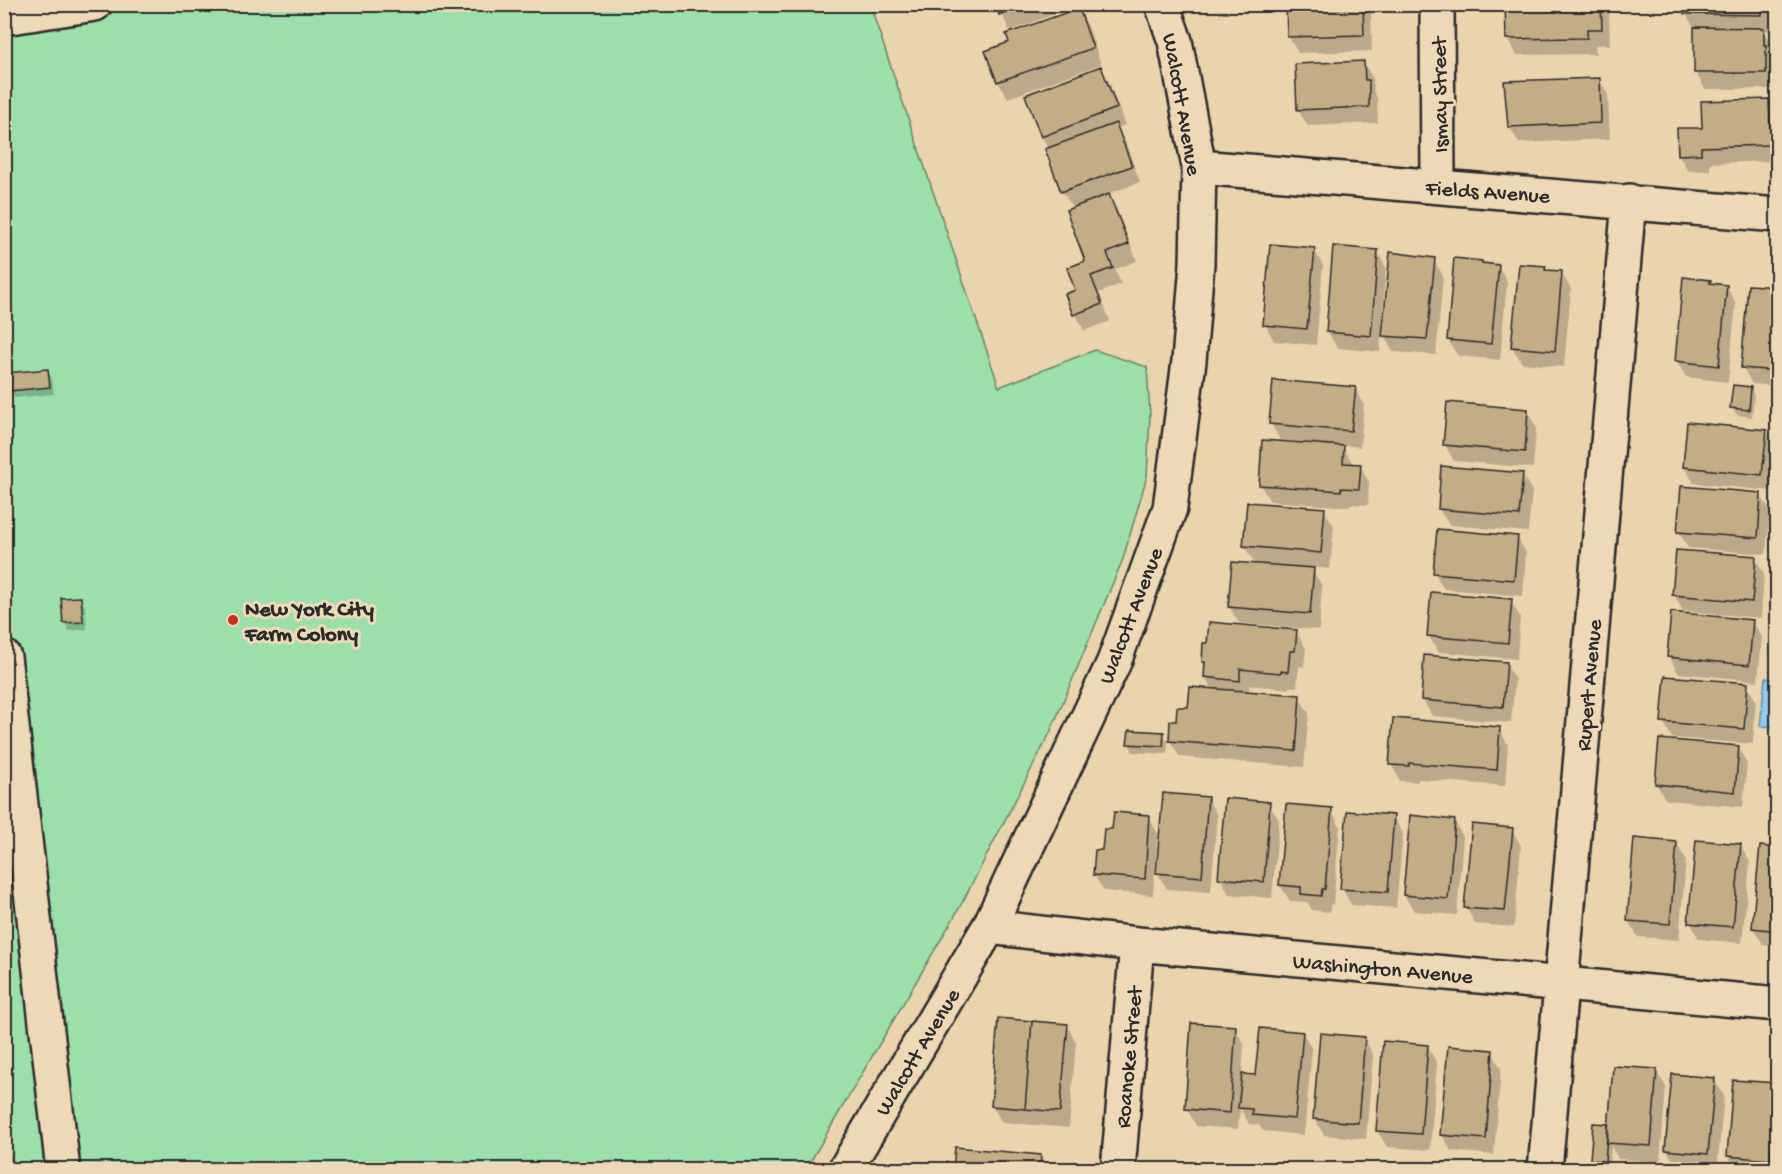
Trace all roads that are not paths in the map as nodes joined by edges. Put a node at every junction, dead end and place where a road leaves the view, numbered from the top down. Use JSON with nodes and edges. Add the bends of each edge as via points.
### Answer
{"nodes":[{"id":1,"x":95,"y":4,"type":"edge"},
{"id":2,"x":1162,"y":4,"type":"edge"},
{"id":3,"x":1437,"y":4,"type":"edge"},
{"id":4,"x":4,"y":18,"type":"edge"},
{"id":5,"x":1199,"y":167,"type":"junction"},
{"id":6,"x":1438,"y":186,"type":"junction"},
{"id":7,"x":1629,"y":201,"type":"junction"},
{"id":8,"x":1778,"y":215,"type":"edge"},
{"id":9,"x":4,"y":657,"type":"edge"},
{"id":10,"x":989,"y":927,"type":"junction"},
{"id":11,"x":1137,"y":944,"type":"junction"},
{"id":12,"x":1561,"y":984,"type":"junction"},
{"id":13,"x":1778,"y":1004,"type":"edge"},
{"id":14,"x":63,"y":1170,"type":"edge"},
{"id":15,"x":845,"y":1170,"type":"edge"},
{"id":16,"x":1118,"y":1170,"type":"edge"},
{"id":17,"x":1545,"y":1170,"type":"edge"}],
"edges":[{"from":1,"to":4,"type":"street"},
{"from":2,"to":5,"type":"street","name":"Walcott Avenue","via":[[1175,41]]},
{"from":3,"to":6,"type":"street","name":"Ismay Street"},
{"from":5,"to":6,"type":"street","name":"Fields Avenue"},
{"from":5,"to":10,"type":"street","name":"Walcott Avenue","via":[[1189,361],[1170,508],[1114,662]]},
{"from":6,"to":7,"type":"street","name":"Fields Avenue"},
{"from":7,"to":8,"type":"street","name":"Fields Avenue"},
{"from":7,"to":12,"type":"street","name":"Rupert Avenue"},
{"from":9,"to":14,"type":"street"},
{"from":10,"to":11,"type":"street","name":"Washington Avenue"},
{"from":10,"to":15,"type":"street","name":"Walcott Avenue"},
{"from":11,"to":12,"type":"street","name":"Washington Avenue"},
{"from":11,"to":16,"type":"street","name":"Roanoke Street"},
{"from":12,"to":13,"type":"street","name":"Washington Avenue"},
{"from":12,"to":17,"type":"street","name":"Rupert Avenue"}]}
